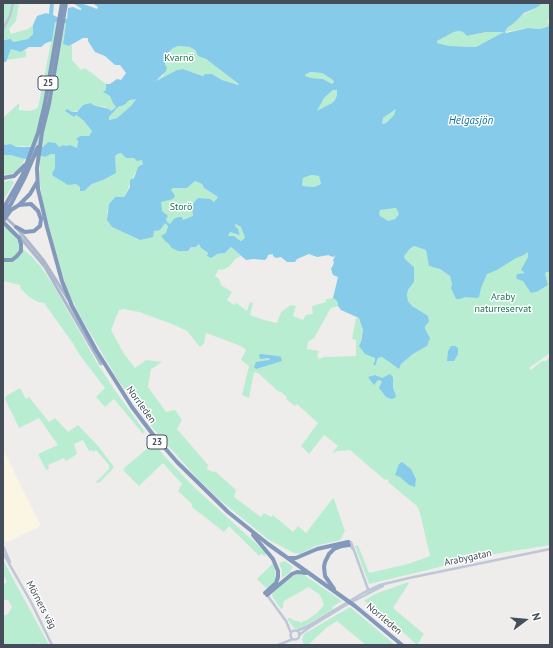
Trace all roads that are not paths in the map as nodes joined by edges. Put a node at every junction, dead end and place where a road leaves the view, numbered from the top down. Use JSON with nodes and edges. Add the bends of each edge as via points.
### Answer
{"nodes":[{"id":1,"x":13,"y":3,"type":"edge"},
{"id":2,"x":62,"y":3,"type":"edge"},
{"id":3,"x":66,"y":3,"type":"edge"},
{"id":4,"x":62,"y":17,"type":"junction"},
{"id":5,"x":60,"y":24,"type":"junction"},
{"id":6,"x":3,"y":29,"type":"edge"},
{"id":7,"x":38,"y":143,"type":"junction"},
{"id":8,"x":32,"y":160,"type":"junction"},
{"id":9,"x":3,"y":178,"type":"edge"},
{"id":10,"x":37,"y":182,"type":"junction"},
{"id":11,"x":19,"y":205,"type":"junction"},
{"id":12,"x":3,"y":209,"type":"edge"},
{"id":13,"x":3,"y":215,"type":"edge"},
{"id":14,"x":3,"y":221,"type":"edge"},
{"id":15,"x":9,"y":225,"type":"junction"},
{"id":16,"x":16,"y":227,"type":"junction"},
{"id":17,"x":16,"y":233,"type":"joint"},
{"id":18,"x":3,"y":260,"type":"edge"},
{"id":19,"x":72,"y":306,"type":"junction"},
{"id":20,"x":101,"y":364,"type":"joint"},
{"id":21,"x":253,"y":536,"type":"junction"},
{"id":22,"x":349,"y":543,"type":"junction"},
{"id":23,"x":3,"y":544,"type":"edge"},
{"id":24,"x":550,"y":549,"type":"edge"},
{"id":25,"x":3,"y":553,"type":"edge"},
{"id":26,"x":286,"y":557,"type":"junction"},
{"id":27,"x":306,"y":573,"type":"junction"},
{"id":28,"x":16,"y":575,"type":"junction"},
{"id":29,"x":368,"y":591,"type":"junction"},
{"id":30,"x":337,"y":592,"type":"junction"},
{"id":31,"x":266,"y":594,"type":"junction"},
{"id":32,"x":344,"y":599,"type":"junction"},
{"id":33,"x":286,"y":621,"type":"junction"},
{"id":34,"x":296,"y":630,"type":"junction"},
{"id":35,"x":291,"y":634,"type":"junction"},
{"id":36,"x":300,"y":635,"type":"junction"},
{"id":37,"x":294,"y":639,"type":"junction"},
{"id":38,"x":283,"y":642,"type":"junction"},
{"id":39,"x":52,"y":644,"type":"edge"},
{"id":40,"x":278,"y":645,"type":"edge"},
{"id":41,"x":401,"y":645,"type":"edge"}],
"edges":[{"from":1,"to":6,"type":"street"},
{"from":2,"to":4,"type":"highway","number":"25"},
{"from":3,"to":4,"type":"highway","number":"25"},
{"from":4,"to":5,"type":"highway","number":"25"},
{"from":5,"to":7,"type":"highway","number":"25"},
{"from":5,"to":7,"type":"highway","number":"25","via":[[49,104]]},
{"from":7,"to":8,"type":"highway","number":"25"},
{"from":7,"to":8,"type":"highway","number":"25"},
{"from":8,"to":9,"type":"highway","via":[[16,174]]},
{"from":8,"to":10,"type":"highway","number":"25"},
{"from":8,"to":12,"type":"highway","number":"25"},
{"from":8,"to":13,"type":"highway","via":[[18,192]]},
{"from":10,"to":11,"type":"highway"},
{"from":10,"to":19,"type":"highway","number":"25","via":[[56,260]]},
{"from":11,"to":14,"type":"highway","via":[[11,210]]},
{"from":11,"to":16,"type":"highway","via":[[31,204],[41,219],[40,226],[34,231],[25,232]]},
{"from":13,"to":15,"type":"main road","name":"Norrleden","number":"23"},
{"from":14,"to":15,"type":"highway"},
{"from":15,"to":16,"type":"main road","name":"Norrleden","number":"23"},
{"from":15,"to":17,"type":"highway"},
{"from":15,"to":18,"type":"highway","via":[[19,238],[20,251],[12,260]]},
{"from":16,"to":19,"type":"main road","name":"Norrleden","number":"23","via":[[44,261]]},
{"from":17,"to":20,"type":"main road","name":"Norrleden","number":"23","via":[[47,271]]},
{"from":19,"to":26,"type":"highway","name":"Norrleden","number":"23","via":[[112,378],[166,450],[228,512]]},
{"from":20,"to":21,"type":"highway","name":"Norrleden","number":"23","via":[[138,419],[165,452],[202,491]]},
{"from":21,"to":27,"type":"highway","name":"Norrleden","number":"23"},
{"from":21,"to":31,"type":"highway","via":[[275,562],[278,571],[276,582]]},
{"from":22,"to":26,"type":"highway","via":[[313,550],[294,559]]},
{"from":22,"to":29,"type":"street"},
{"from":22,"to":30,"type":"highway","via":[[334,549],[325,562],[326,576]]},
{"from":23,"to":28,"type":"street","name":"Mörners väg"},
{"from":24,"to":29,"type":"street","name":"Arabygatan","via":[[390,583]]},
{"from":25,"to":28,"type":"street","name":"Mörners väg"},
{"from":26,"to":30,"type":"highway","name":"Norrleden","number":"23"},
{"from":27,"to":31,"type":"highway","via":[[292,574]]},
{"from":27,"to":32,"type":"highway","name":"Norrleden","number":"23"},
{"from":28,"to":39,"type":"street","name":"Mörners väg"},
{"from":29,"to":34,"type":"street","name":"Arabygatan","via":[[306,627]]},
{"from":29,"to":36,"type":"street","name":"Arabygatan"},
{"from":30,"to":32,"type":"highway","name":"Norrleden","number":"23"},
{"from":31,"to":33,"type":"street"},
{"from":32,"to":41,"type":"highway","name":"Norrleden","number":"23"},
{"from":33,"to":34,"type":"street"},
{"from":33,"to":35,"type":"street"},
{"from":34,"to":35,"type":"street","name":"Arabygatan"},
{"from":34,"to":36,"type":"street"},
{"from":35,"to":37,"type":"street"},
{"from":35,"to":38,"type":"street"},
{"from":36,"to":37,"type":"street","name":"Arabygatan"},
{"from":37,"to":38,"type":"street"},
{"from":38,"to":40,"type":"street"}]}
